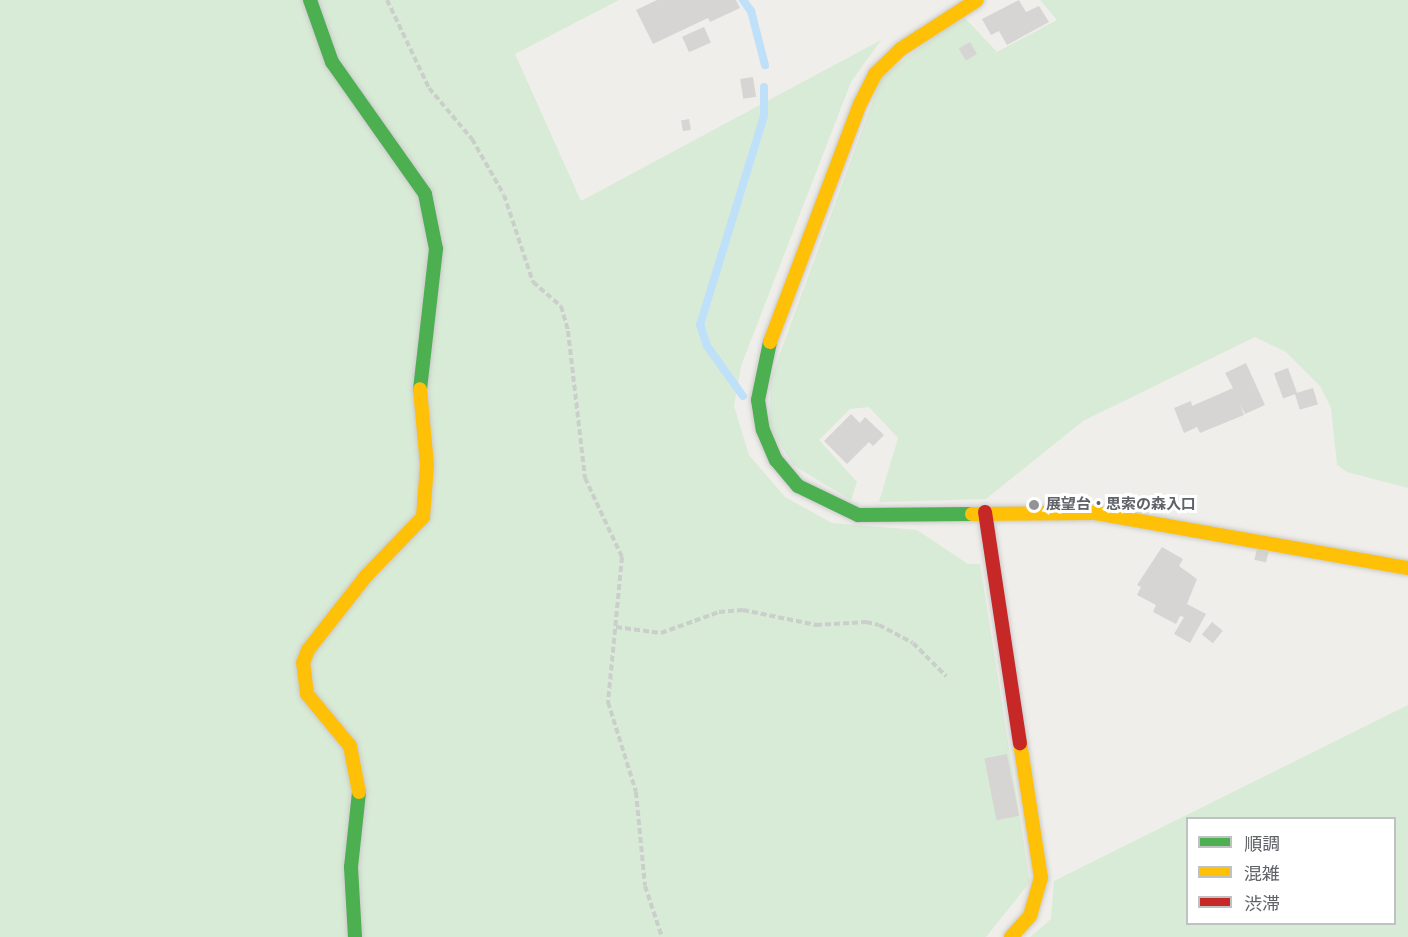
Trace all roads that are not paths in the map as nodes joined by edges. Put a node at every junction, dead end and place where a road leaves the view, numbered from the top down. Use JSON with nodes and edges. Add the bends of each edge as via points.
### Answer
{"nodes":[{"id":1,"x":310,"y":0,"type":"edge"},
{"id":2,"x":977,"y":0,"type":"edge"},
{"id":3,"x":985,"y":512,"type":"junction"},
{"id":4,"x":1408,"y":568,"type":"edge"},
{"id":5,"x":355,"y":937,"type":"edge"},
{"id":6,"x":1011,"y":937,"type":"edge"}],
"edges":[{"from":1,"to":5,"type":"street","via":[[332,62],[425,194],[436,249],[430,323],[419,376],[427,465],[423,518],[366,576],[308,650],[303,663],[307,694],[350,746],[358,774],[359,809],[351,867]]},
{"from":2,"to":3,"type":"street","via":[[901,49],[875,74],[768,345],[758,400],[763,430],[776,460],[798,486],[825,502],[858,515]]},
{"from":3,"to":4,"type":"street","via":[[1095,513]]},
{"from":3,"to":6,"type":"street","via":[[1041,878],[1030,916]]}]}
